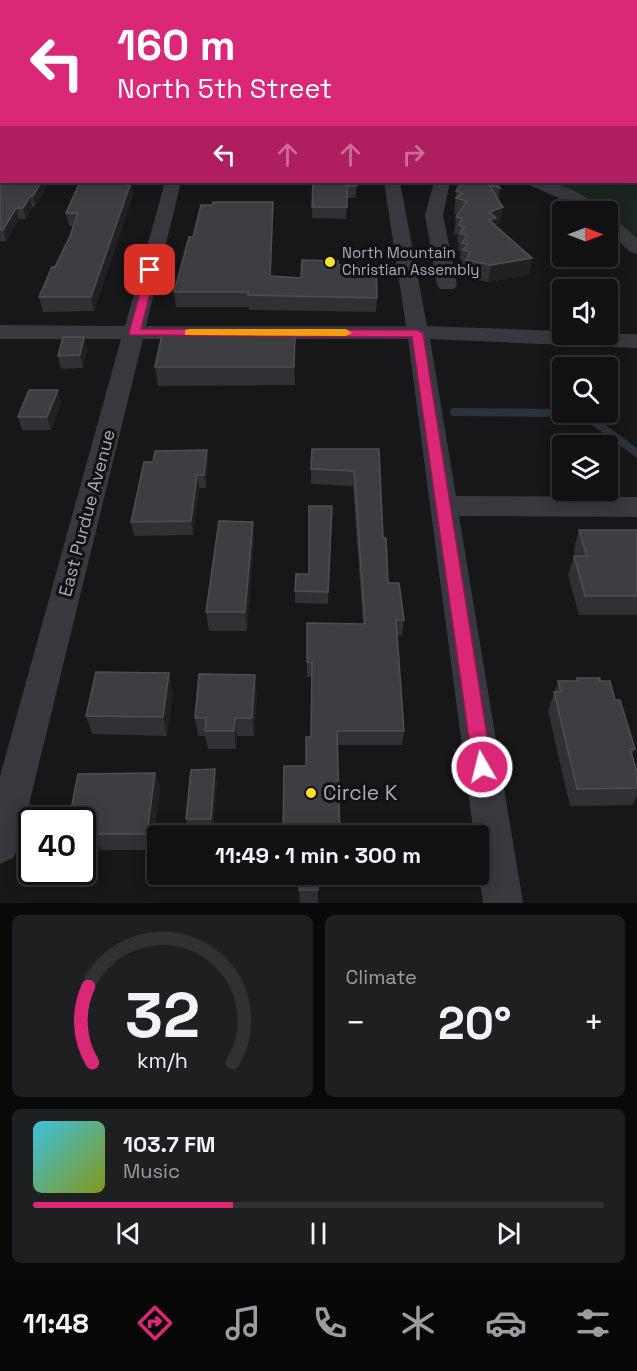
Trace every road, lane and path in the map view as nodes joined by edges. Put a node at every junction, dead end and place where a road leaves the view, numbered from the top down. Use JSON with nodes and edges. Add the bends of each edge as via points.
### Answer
{"nodes":[{"id":1,"x":173,"y":183,"type":"edge"},
{"id":2,"x":392,"y":183,"type":"edge"},
{"id":3,"x":442,"y":183,"type":"edge"},
{"id":4,"x":539,"y":183,"type":"edge"},
{"id":5,"x":578,"y":201,"type":"edge"},
{"id":6,"x":618,"y":232,"type":"edge"},
{"id":7,"x":637,"y":248,"type":"edge"},
{"id":8,"x":447,"y":285,"type":"dead end"},
{"id":9,"x":0,"y":332,"type":"edge"},
{"id":10,"x":135,"y":332,"type":"junction"},
{"id":11,"x":417,"y":333,"type":"junction"},
{"id":12,"x":637,"y":341,"type":"edge"},
{"id":13,"x":443,"y":506,"type":"junction"},
{"id":14,"x":637,"y":507,"type":"edge"},
{"id":15,"x":0,"y":844,"type":"edge"},
{"id":16,"x":503,"y":903,"type":"edge"}],
"edges":[{"from":1,"to":10,"type":"street","name":"East Purdue Avenue"},
{"from":2,"to":11,"type":"street"},
{"from":3,"to":8,"type":"street","via":[[434,215]]},
{"from":4,"to":5,"type":"street"},
{"from":6,"to":7,"type":"street"},
{"from":9,"to":10,"type":"street"},
{"from":10,"to":11,"type":"street"},
{"from":10,"to":15,"type":"street","name":"East Purdue Avenue"},
{"from":11,"to":12,"type":"street"},
{"from":11,"to":13,"type":"street"},
{"from":13,"to":14,"type":"street"},
{"from":13,"to":16,"type":"street"}]}
